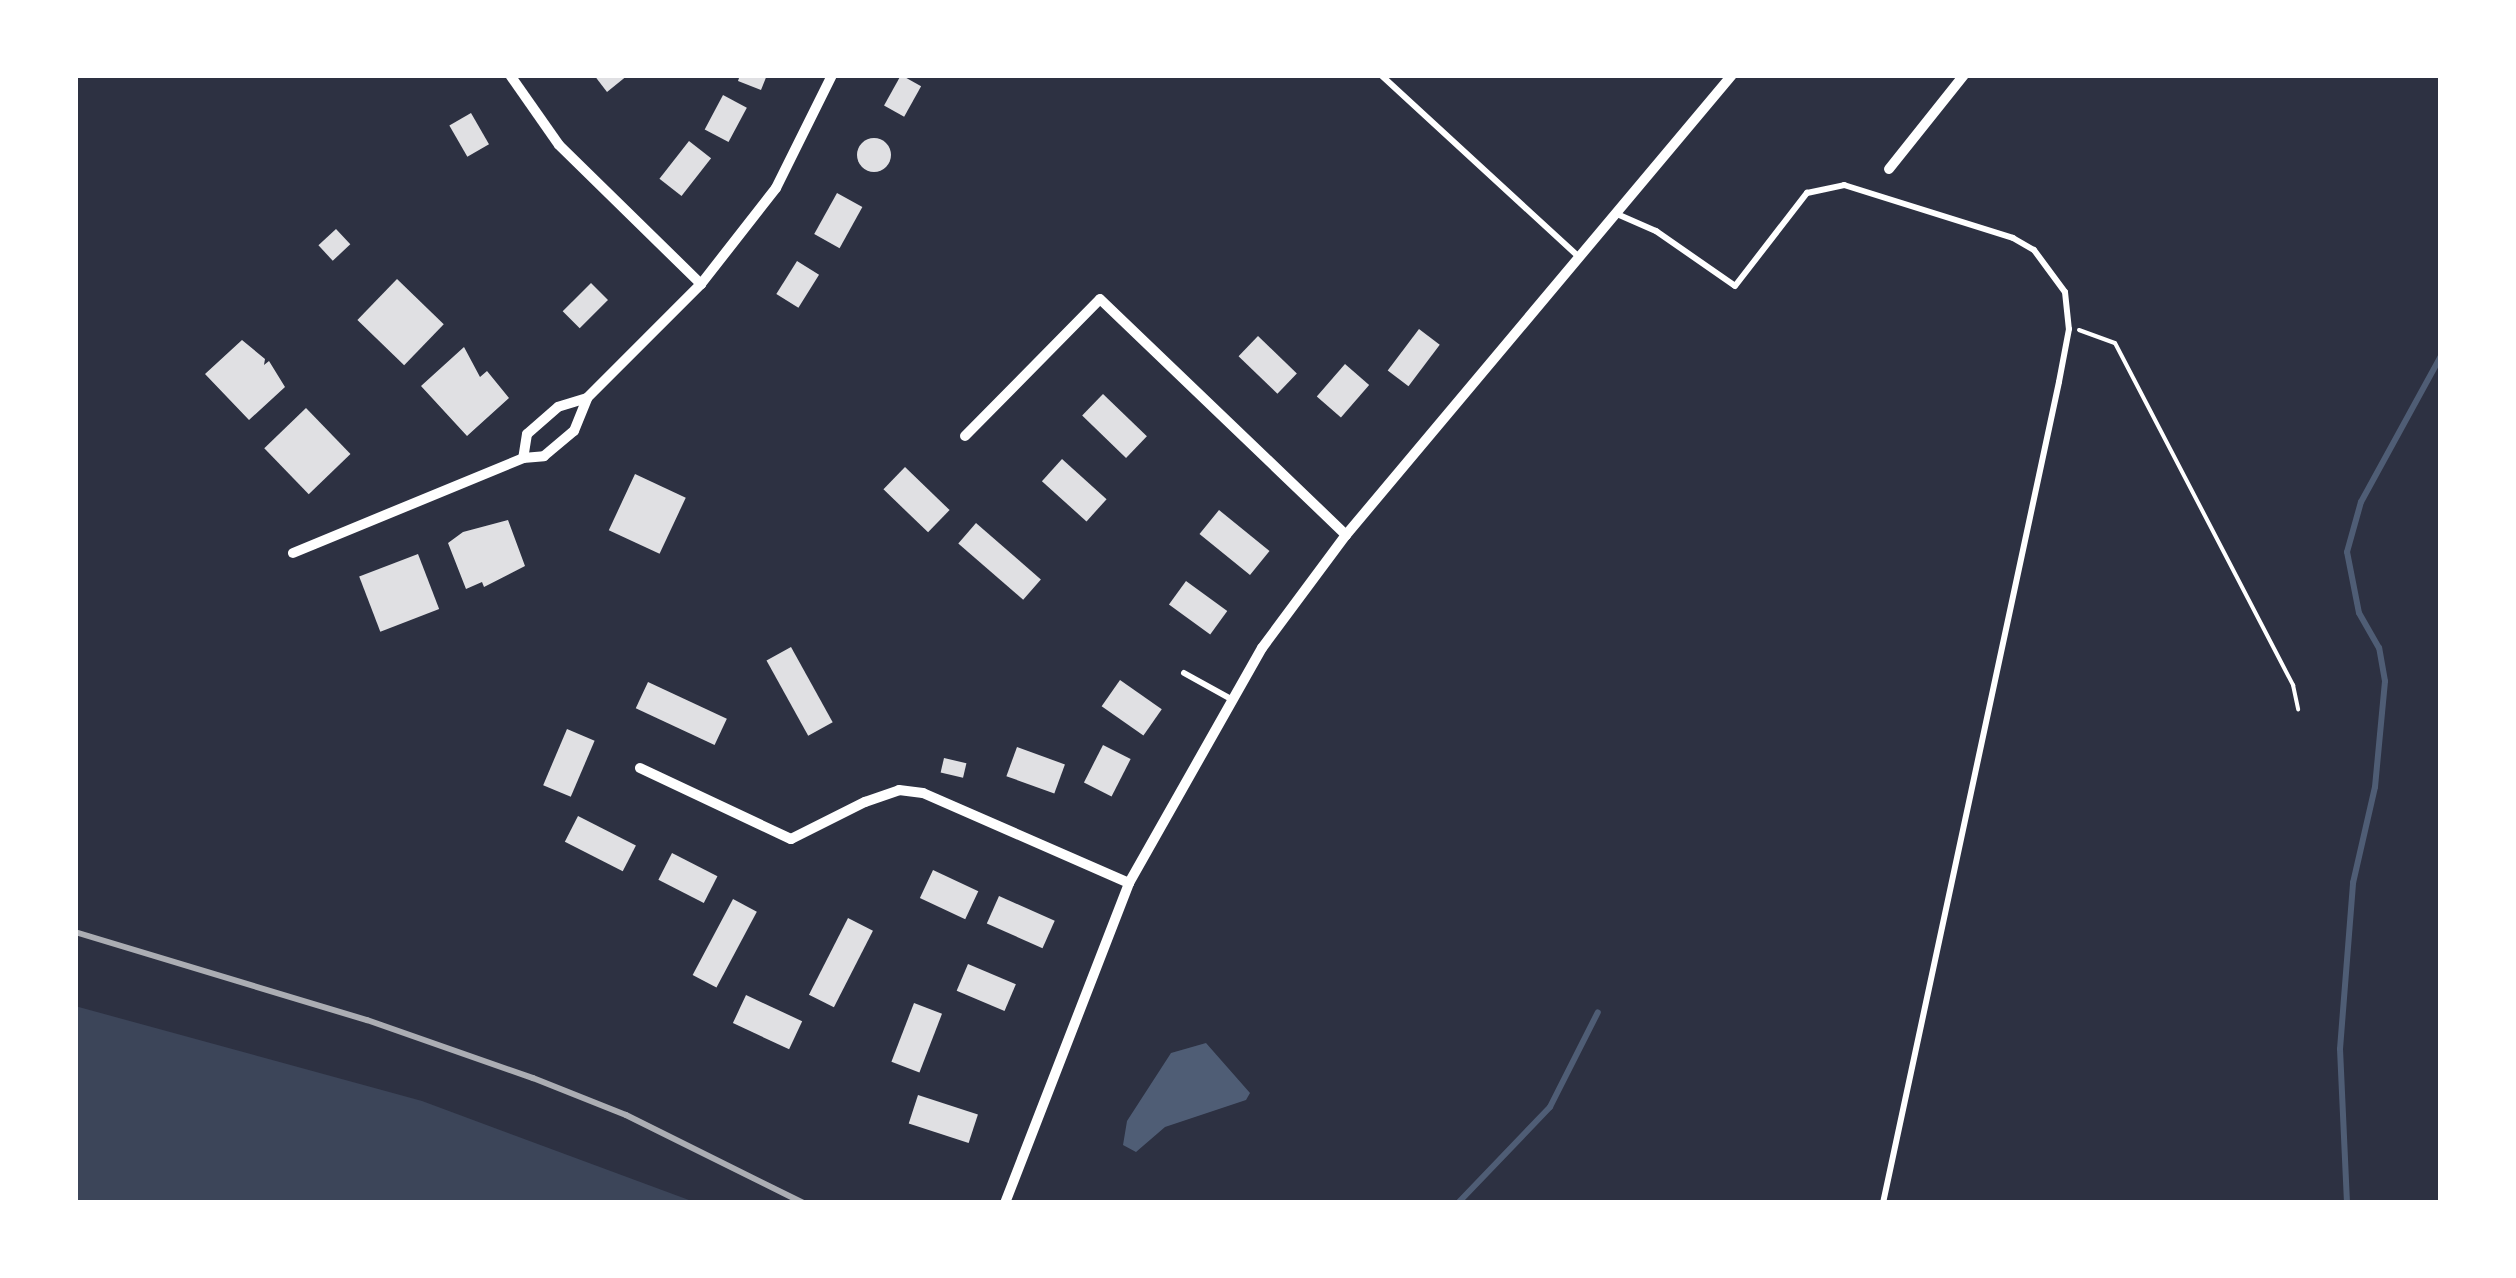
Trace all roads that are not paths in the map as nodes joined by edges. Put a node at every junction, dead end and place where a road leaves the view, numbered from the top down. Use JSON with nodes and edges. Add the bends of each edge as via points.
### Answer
{"nodes":[{"id":1,"x":510,"y":75,"type":"edge"},
{"id":2,"x":832,"y":75,"type":"edge"},
{"id":3,"x":1380,"y":75,"type":"edge"},
{"id":4,"x":1732,"y":75,"type":"edge"},
{"id":5,"x":1964,"y":75,"type":"edge"},
{"id":6,"x":1889,"y":169,"type":"dead end"},
{"id":7,"x":1616,"y":213,"type":"junction"},
{"id":8,"x":1579,"y":257,"type":"junction"},
{"id":9,"x":701,"y":284,"type":"junction"},
{"id":10,"x":587,"y":398,"type":"junction"},
{"id":11,"x":966,"y":436,"type":"dead end"},
{"id":12,"x":523,"y":458,"type":"junction"},
{"id":13,"x":1346,"y":535,"type":"junction"},
{"id":14,"x":293,"y":553,"type":"dead end"},
{"id":15,"x":1184,"y":673,"type":"dead end"},
{"id":16,"x":1231,"y":699,"type":"junction"},
{"id":17,"x":640,"y":768,"type":"dead end"},
{"id":18,"x":1130,"y":883,"type":"junction"},
{"id":19,"x":1005,"y":1203,"type":"edge"},
{"id":20,"x":1883,"y":1203,"type":"edge"}],
"edges":[{"from":1,"to":9,"type":"street","via":[[560,145]]},
{"from":2,"to":9,"type":"street","via":[[776,188]]},
{"from":3,"to":8,"type":"lane"},
{"from":4,"to":7,"type":"street"},
{"from":5,"to":6,"type":"street"},
{"from":7,"to":8,"type":"street"},
{"from":7,"to":20,"type":"lane","via":[[1656,231],[1735,286],[1807,193],[1844,185],[2034,250],[2065,292],[2069,328]]},
{"from":8,"to":13,"type":"street"},
{"from":9,"to":10,"type":"street"},
{"from":10,"to":12,"type":"street","via":[[574,431],[544,456]]},
{"from":10,"to":12,"type":"street","via":[[558,407],[526,434]]},
{"from":11,"to":13,"type":"street","via":[[1100,299]]},
{"from":12,"to":14,"type":"street"},
{"from":13,"to":16,"type":"street"},
{"from":15,"to":16,"type":"lane"},
{"from":16,"to":18,"type":"street"},
{"from":17,"to":18,"type":"street","via":[[792,838],[899,790],[923,792]]},
{"from":18,"to":19,"type":"street"}]}
